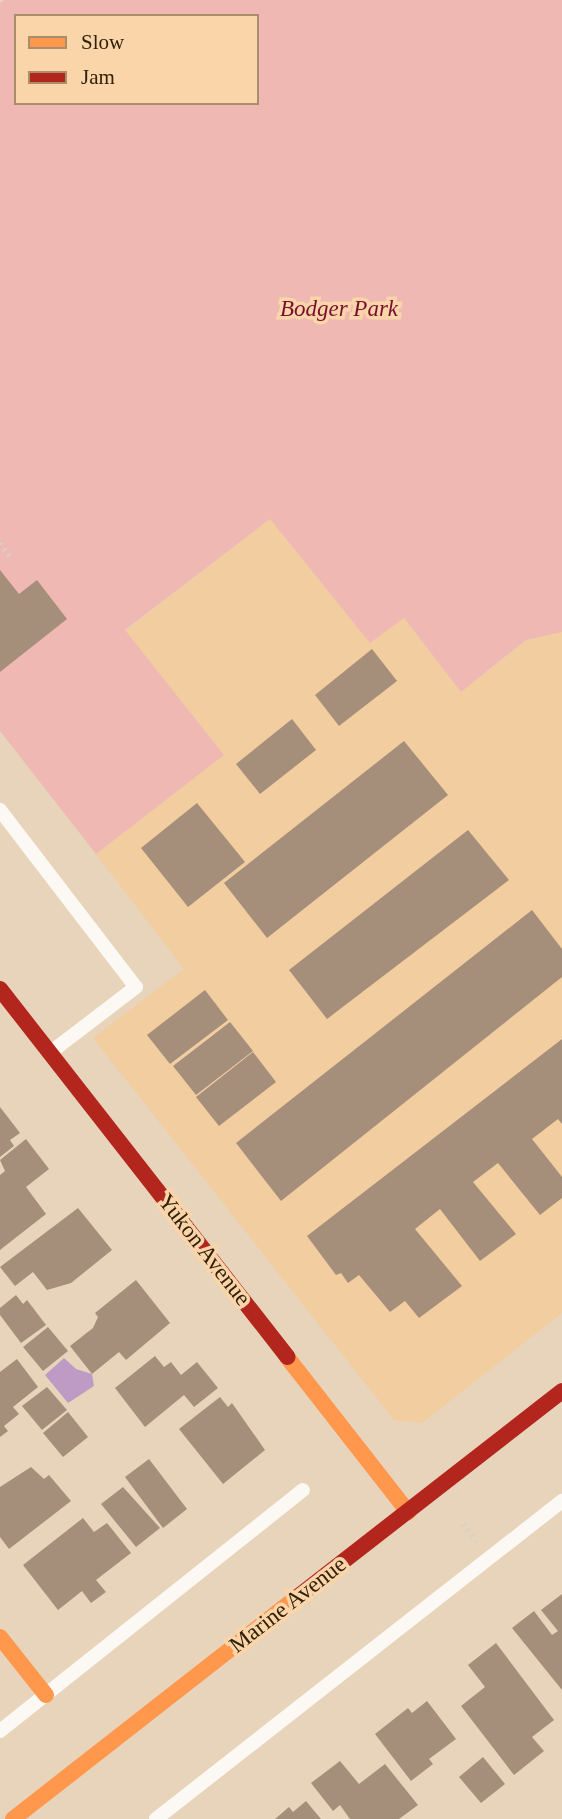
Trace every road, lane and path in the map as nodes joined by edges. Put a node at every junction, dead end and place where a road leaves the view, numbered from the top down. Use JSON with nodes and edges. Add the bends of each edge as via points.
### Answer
{"nodes":[{"id":1,"x":0,"y":543,"type":"edge"},
{"id":2,"x":10,"y":557,"type":"dead end"},
{"id":3,"x":0,"y":810,"type":"edge"},
{"id":4,"x":0,"y":989,"type":"edge"},
{"id":5,"x":50,"y":1053,"type":"junction"},
{"id":6,"x":562,"y":1391,"type":"edge"},
{"id":7,"x":303,"y":1490,"type":"dead end"},
{"id":8,"x":562,"y":1501,"type":"edge"},
{"id":9,"x":408,"y":1512,"type":"junction"},
{"id":10,"x":463,"y":1524,"type":"dead end"},
{"id":11,"x":475,"y":1538,"type":"dead end"},
{"id":12,"x":0,"y":1637,"type":"edge"},
{"id":13,"x":46,"y":1695,"type":"junction"},
{"id":14,"x":0,"y":1731,"type":"edge"},
{"id":15,"x":13,"y":1819,"type":"edge"},
{"id":16,"x":156,"y":1819,"type":"edge"}],
"edges":[{"from":1,"to":2,"type":"path"},
{"from":3,"to":5,"type":"lane","via":[[136,987]]},
{"from":4,"to":5,"type":"street","name":"Yukon Avenue"},
{"from":5,"to":9,"type":"street","name":"Yukon Avenue"},
{"from":6,"to":9,"type":"street","name":"Marine Avenue"},
{"from":7,"to":13,"type":"lane"},
{"from":8,"to":16,"type":"lane"},
{"from":9,"to":15,"type":"street","name":"Marine Avenue"},
{"from":10,"to":11,"type":"path"},
{"from":12,"to":13,"type":"street"},
{"from":13,"to":14,"type":"lane"}]}
